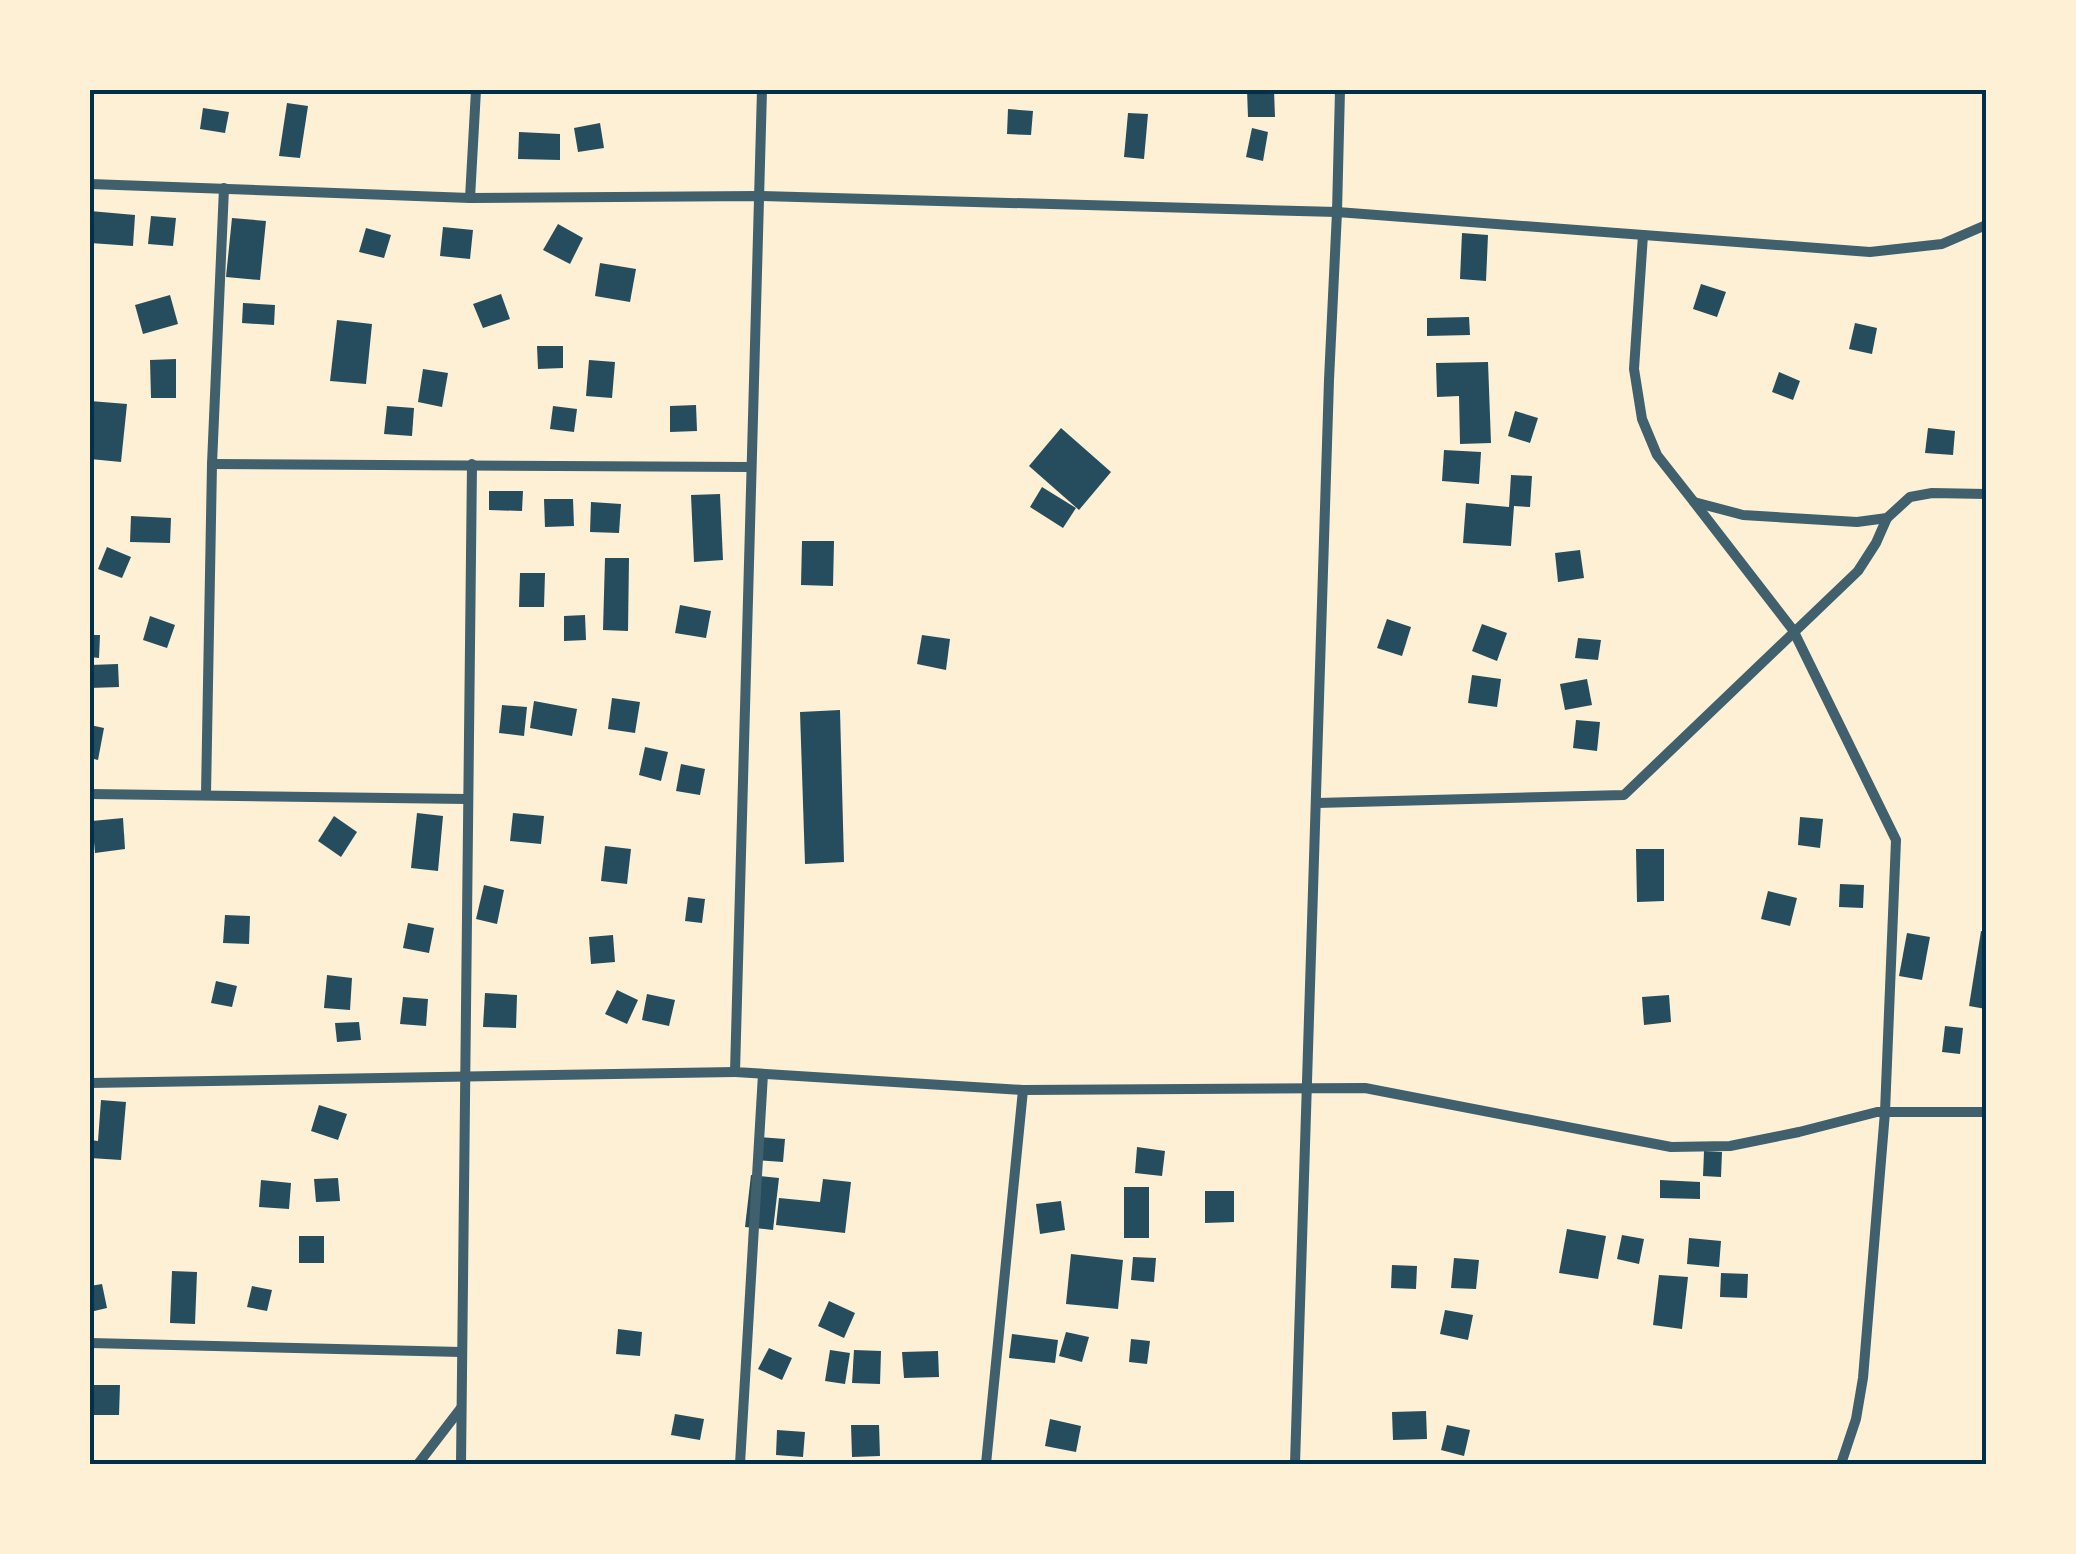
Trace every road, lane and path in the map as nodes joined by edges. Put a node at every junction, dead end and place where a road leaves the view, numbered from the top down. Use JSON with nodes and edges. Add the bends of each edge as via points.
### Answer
{"nodes":[{"id":1,"x":476,"y":90,"type":"edge"},
{"id":2,"x":762,"y":90,"type":"edge"},
{"id":3,"x":1340,"y":90,"type":"edge"},
{"id":4,"x":90,"y":184,"type":"edge"},
{"id":5,"x":224,"y":188,"type":"junction"},
{"id":6,"x":759,"y":196,"type":"junction"},
{"id":7,"x":470,"y":198,"type":"junction"},
{"id":8,"x":1337,"y":212,"type":"junction"},
{"id":9,"x":1986,"y":225,"type":"edge"},
{"id":10,"x":1642,"y":235,"type":"junction"},
{"id":11,"x":212,"y":464,"type":"junction"},
{"id":12,"x":472,"y":464,"type":"junction"},
{"id":13,"x":751,"y":467,"type":"junction"},
{"id":14,"x":1986,"y":494,"type":"edge"},
{"id":15,"x":1694,"y":502,"type":"junction"},
{"id":16,"x":1887,"y":518,"type":"junction"},
{"id":17,"x":1793,"y":630,"type":"junction"},
{"id":18,"x":90,"y":794,"type":"edge"},
{"id":19,"x":206,"y":794,"type":"junction"},
{"id":20,"x":468,"y":799,"type":"junction"},
{"id":21,"x":1316,"y":802,"type":"junction"},
{"id":22,"x":735,"y":1072,"type":"junction"},
{"id":23,"x":763,"y":1074,"type":"junction"},
{"id":24,"x":466,"y":1078,"type":"junction"},
{"id":25,"x":90,"y":1082,"type":"edge"},
{"id":26,"x":1024,"y":1090,"type":"junction"},
{"id":27,"x":1308,"y":1090,"type":"junction"},
{"id":28,"x":1885,"y":1112,"type":"junction"},
{"id":29,"x":1986,"y":1112,"type":"edge"},
{"id":30,"x":90,"y":1343,"type":"edge"},
{"id":31,"x":461,"y":1352,"type":"junction"},
{"id":32,"x":462,"y":1408,"type":"junction"},
{"id":33,"x":418,"y":1464,"type":"edge"},
{"id":34,"x":461,"y":1464,"type":"edge"},
{"id":35,"x":740,"y":1464,"type":"edge"},
{"id":36,"x":986,"y":1464,"type":"edge"},
{"id":37,"x":1295,"y":1464,"type":"edge"},
{"id":38,"x":1841,"y":1464,"type":"edge"}],
"edges":[{"from":1,"to":7,"type":"street"},
{"from":2,"to":6,"type":"street"},
{"from":3,"to":8,"type":"street"},
{"from":4,"to":5,"type":"street"},
{"from":5,"to":7,"type":"street"},
{"from":5,"to":11,"type":"street"},
{"from":6,"to":7,"type":"street"},
{"from":6,"to":8,"type":"street"},
{"from":6,"to":13,"type":"street"},
{"from":8,"to":10,"type":"street"},
{"from":8,"to":21,"type":"street"},
{"from":9,"to":10,"type":"street","via":[[1942,244],[1870,252]]},
{"from":10,"to":15,"type":"street","via":[[1634,369],[1642,419],[1657,455]]},
{"from":11,"to":12,"type":"street"},
{"from":11,"to":19,"type":"street"},
{"from":12,"to":13,"type":"street"},
{"from":12,"to":20,"type":"street"},
{"from":13,"to":22,"type":"street"},
{"from":14,"to":16,"type":"street","via":[[1910,497]]},
{"from":15,"to":16,"type":"street","via":[[1743,516]]},
{"from":15,"to":17,"type":"street"},
{"from":16,"to":17,"type":"street","via":[[1858,571]]},
{"from":17,"to":21,"type":"street","via":[[1624,796]]},
{"from":17,"to":28,"type":"street","via":[[1896,840]]},
{"from":18,"to":19,"type":"street"},
{"from":19,"to":20,"type":"street"},
{"from":20,"to":24,"type":"street"},
{"from":21,"to":27,"type":"street"},
{"from":22,"to":23,"type":"street"},
{"from":22,"to":24,"type":"street"},
{"from":23,"to":26,"type":"street"},
{"from":23,"to":35,"type":"street"},
{"from":24,"to":25,"type":"street"},
{"from":24,"to":31,"type":"street"},
{"from":26,"to":27,"type":"street"},
{"from":26,"to":36,"type":"street"},
{"from":27,"to":28,"type":"street","via":[[1365,1088],[1671,1147],[1730,1146]]},
{"from":27,"to":37,"type":"street"},
{"from":28,"to":29,"type":"street"},
{"from":28,"to":38,"type":"street","via":[[1862,1378]]},
{"from":30,"to":31,"type":"street"},
{"from":31,"to":32,"type":"street"},
{"from":32,"to":33,"type":"street"},
{"from":32,"to":34,"type":"street"}]}
